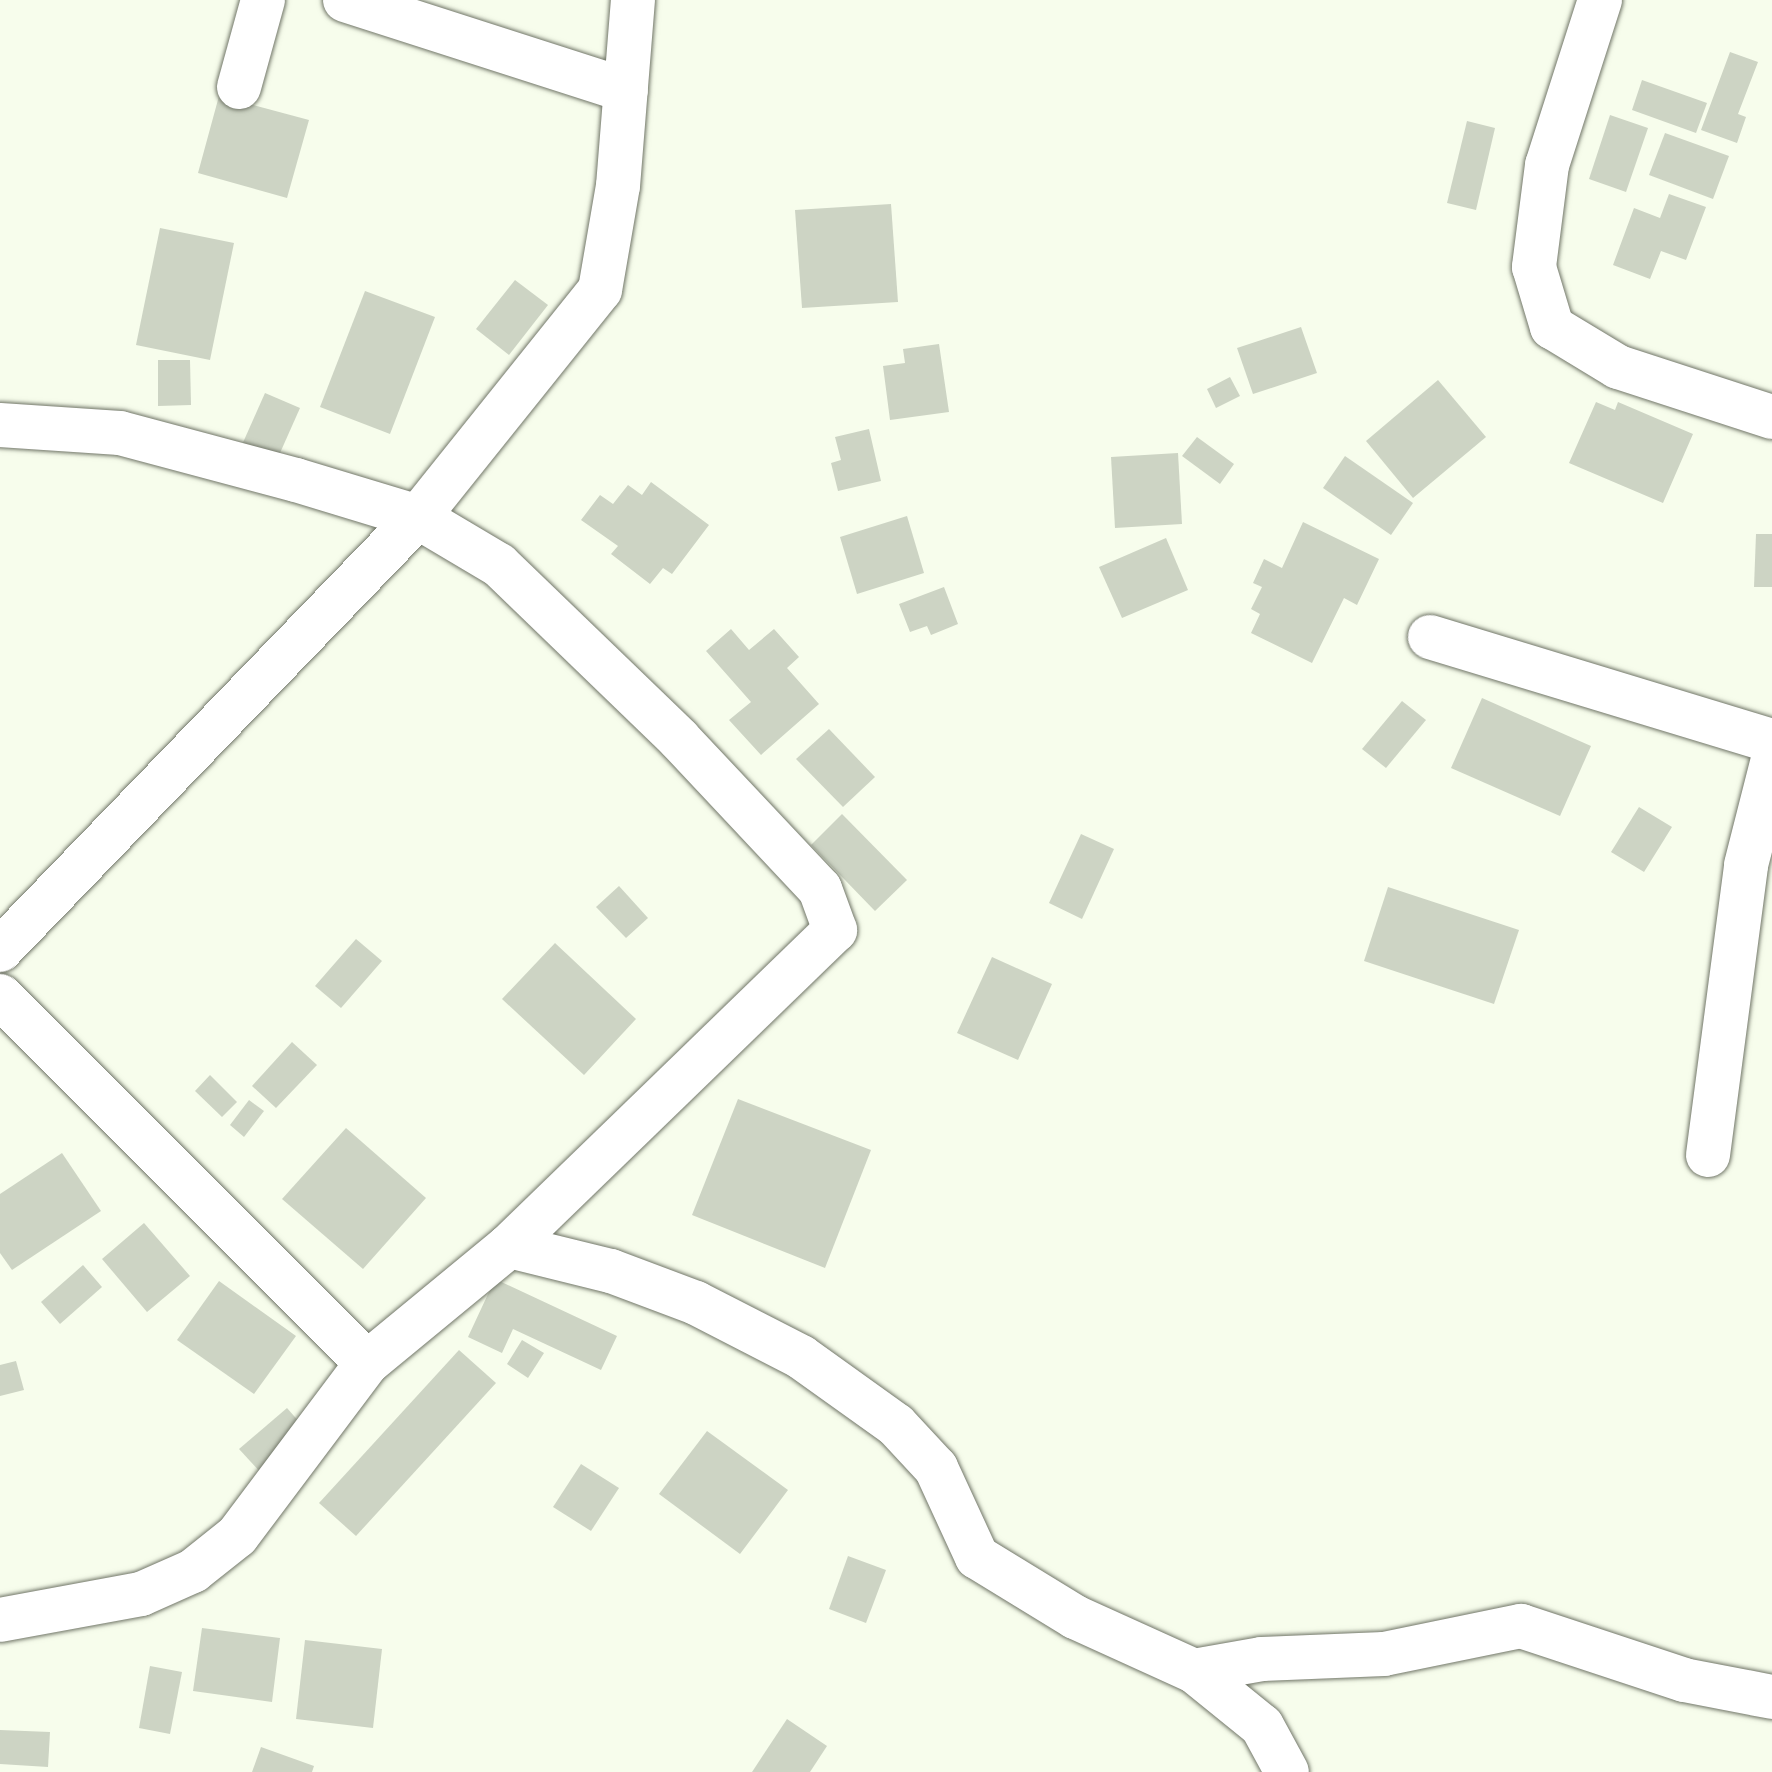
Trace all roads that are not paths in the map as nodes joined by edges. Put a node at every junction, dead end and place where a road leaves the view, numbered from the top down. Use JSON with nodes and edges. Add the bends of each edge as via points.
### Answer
{"nodes":[{"id":1,"x":263,"y":0,"type":"edge"},
{"id":2,"x":345,"y":0,"type":"edge"},
{"id":3,"x":633,"y":0,"type":"edge"},
{"id":4,"x":1600,"y":0,"type":"edge"},
{"id":5,"x":239,"y":87,"type":"dead end"},
{"id":6,"x":626,"y":90,"type":"junction"},
{"id":7,"x":1772,"y":417,"type":"edge"},
{"id":8,"x":0,"y":425,"type":"edge"},
{"id":9,"x":418,"y":517,"type":"junction"},
{"id":10,"x":1430,"y":637,"type":"dead end"},
{"id":11,"x":1772,"y":741,"type":"edge"},
{"id":12,"x":1772,"y":763,"type":"edge"},
{"id":13,"x":0,"y":950,"type":"edge"},
{"id":14,"x":0,"y":996,"type":"edge"},
{"id":15,"x":1708,"y":1155,"type":"dead end"},
{"id":16,"x":509,"y":1246,"type":"junction"},
{"id":17,"x":367,"y":1363,"type":"junction"},
{"id":18,"x":0,"y":1620,"type":"edge"},
{"id":19,"x":1194,"y":1671,"type":"junction"},
{"id":20,"x":1772,"y":1697,"type":"edge"},
{"id":21,"x":1287,"y":1772,"type":"edge"}],
"edges":[{"from":1,"to":5,"type":"street"},
{"from":2,"to":6,"type":"street"},
{"from":3,"to":6,"type":"street"},
{"from":4,"to":7,"type":"street","via":[[1547,165],[1534,267],[1552,327],[1618,367]]},
{"from":6,"to":9,"type":"street","via":[[600,290]]},
{"from":8,"to":9,"type":"street","via":[[120,433]]},
{"from":9,"to":13,"type":"street"},
{"from":9,"to":16,"type":"street","via":[[499,565],[679,739],[820,889],[835,930]]},
{"from":10,"to":11,"type":"street"},
{"from":12,"to":15,"type":"street","via":[[1746,865]]},
{"from":14,"to":17,"type":"street"},
{"from":16,"to":17,"type":"street"},
{"from":16,"to":19,"type":"street","via":[[611,1271],[696,1303],[801,1357],[896,1425],[936,1468],[977,1557],[1075,1617]]},
{"from":17,"to":18,"type":"street","via":[[237,1536],[193,1571],[141,1594]]},
{"from":19,"to":20,"type":"street","via":[[1262,1659],[1384,1654],[1521,1626],[1684,1680]]},
{"from":19,"to":21,"type":"street","via":[[1262,1726]]}]}
